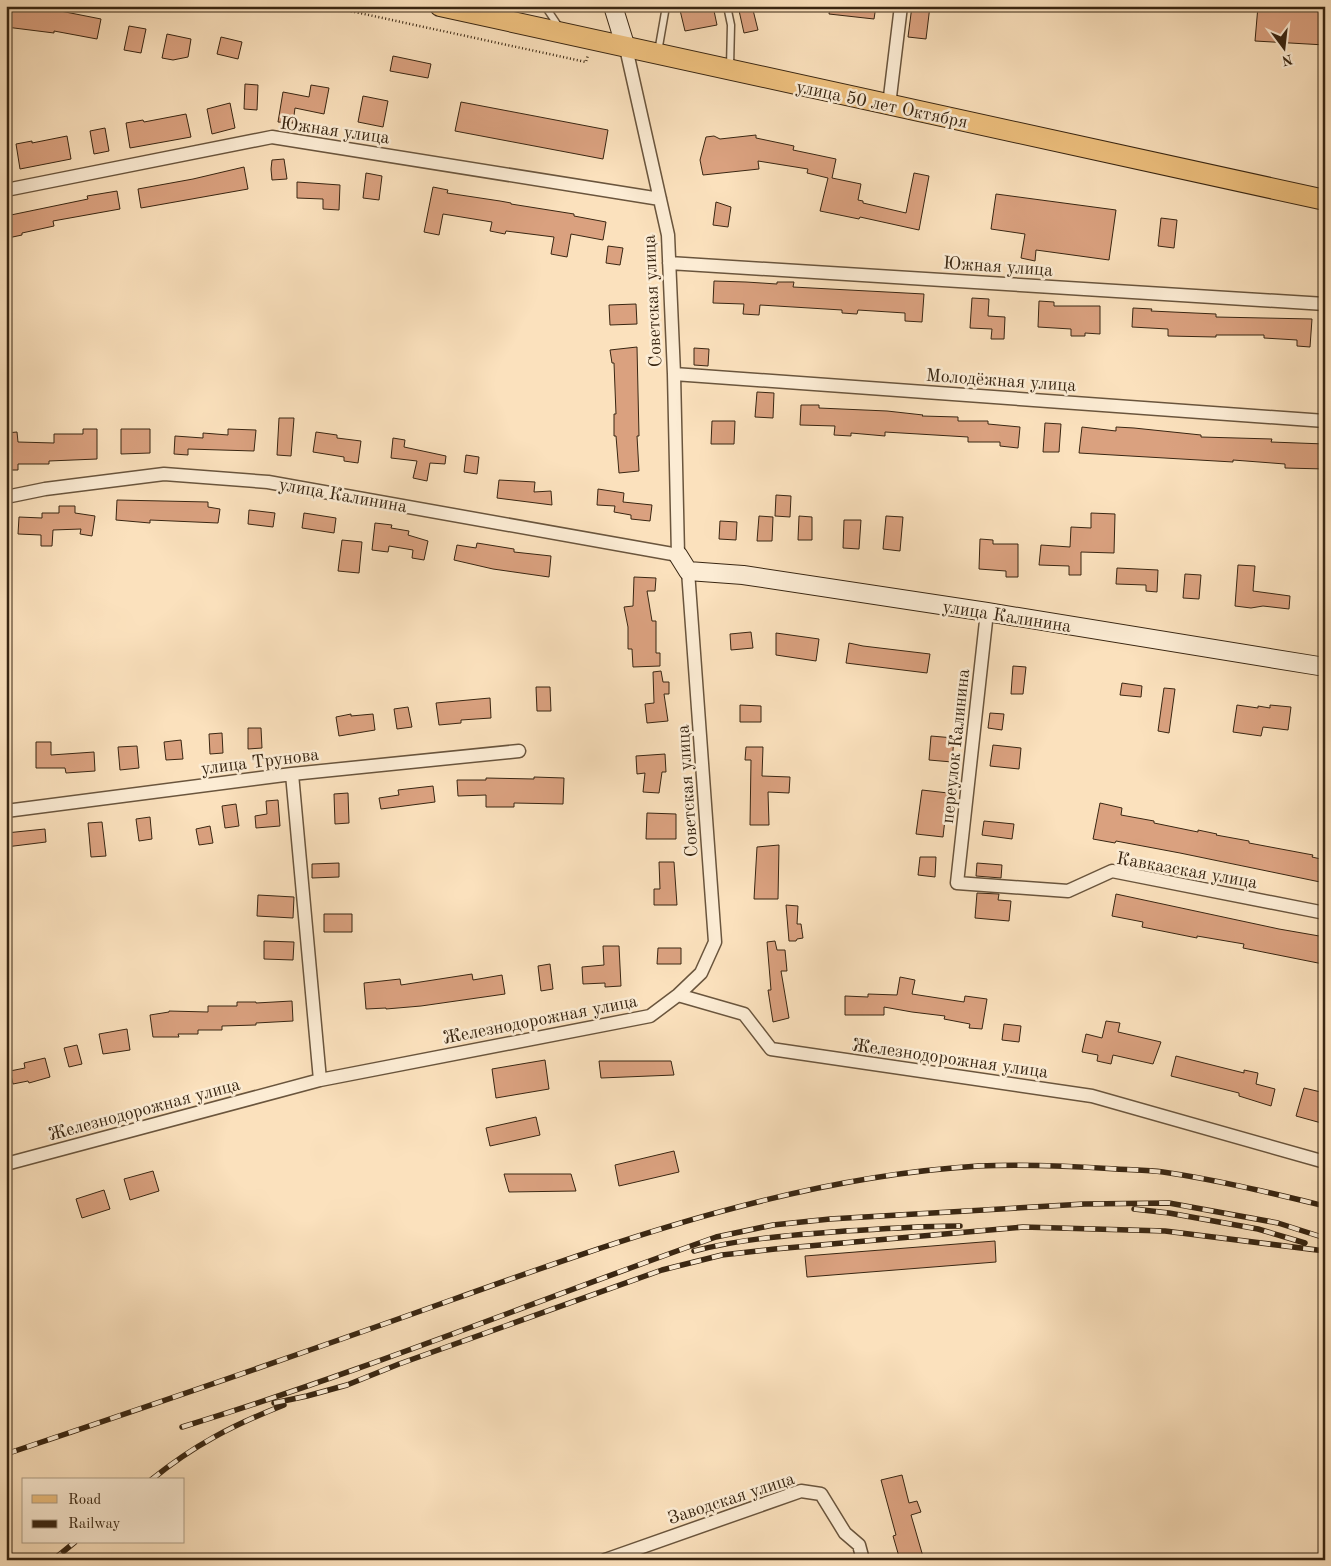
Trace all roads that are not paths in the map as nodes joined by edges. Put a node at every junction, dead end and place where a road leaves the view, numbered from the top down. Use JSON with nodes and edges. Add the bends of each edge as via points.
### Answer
{"nodes":[{"id":1,"x":440,"y":6,"type":"edge"},
{"id":2,"x":545,"y":6,"type":"edge"},
{"id":3,"x":613,"y":6,"type":"edge"},
{"id":4,"x":664,"y":6,"type":"edge"},
{"id":5,"x":726,"y":6,"type":"edge"},
{"id":6,"x":901,"y":6,"type":"edge"},
{"id":7,"x":564,"y":34,"type":"junction"},
{"id":8,"x":626,"y":48,"type":"junction"},
{"id":9,"x":658,"y":55,"type":"junction"},
{"id":10,"x":730,"y":71,"type":"junction"},
{"id":11,"x":889,"y":105,"type":"junction"},
{"id":12,"x":6,"y":190,"type":"edge"},
{"id":13,"x":660,"y":199,"type":"junction"},
{"id":14,"x":1325,"y":200,"type":"edge"},
{"id":15,"x":669,"y":263,"type":"junction"},
{"id":16,"x":1325,"y":304,"type":"edge"},
{"id":17,"x":674,"y":374,"type":"junction"},
{"id":18,"x":1325,"y":421,"type":"edge"},
{"id":19,"x":6,"y":497,"type":"edge"},
{"id":20,"x":678,"y":555,"type":"junction"},
{"id":21,"x":688,"y":571,"type":"junction"},
{"id":22,"x":987,"y":612,"type":"junction"},
{"id":23,"x":1325,"y":668,"type":"edge"},
{"id":24,"x":519,"y":751,"type":"dead end"},
{"id":25,"x":292,"y":774,"type":"junction"},
{"id":26,"x":6,"y":810,"type":"edge"},
{"id":27,"x":957,"y":883,"type":"joint"},
{"id":28,"x":1325,"y":913,"type":"edge"},
{"id":29,"x":678,"y":995,"type":"junction"},
{"id":30,"x":320,"y":1080,"type":"junction"},
{"id":31,"x":1325,"y":1162,"type":"edge"},
{"id":32,"x":6,"y":1164,"type":"edge"},
{"id":33,"x":605,"y":1560,"type":"edge"},
{"id":34,"x":863,"y":1560,"type":"edge"}],
"edges":[{"from":1,"to":7,"type":"main road","name":"улица 50 лет Октября"},
{"from":2,"to":7,"type":"lane"},
{"from":3,"to":8,"type":"street"},
{"from":4,"to":9,"type":"lane"},
{"from":5,"to":10,"type":"lane","via":[[731,25]]},
{"from":6,"to":11,"type":"street"},
{"from":7,"to":8,"type":"main road","name":"улица 50 лет Октября"},
{"from":8,"to":9,"type":"main road","name":"улица 50 лет Октября"},
{"from":8,"to":13,"type":"street","name":"Советская улица"},
{"from":9,"to":10,"type":"main road","name":"улица 50 лет Октября"},
{"from":10,"to":11,"type":"main road","name":"улица 50 лет Октября"},
{"from":11,"to":14,"type":"main road","name":"улица 50 лет Октября"},
{"from":12,"to":13,"type":"street","name":"Южная улица","via":[[272,137]]},
{"from":13,"to":15,"type":"street","name":"Советская улица","via":[[668,234]]},
{"from":15,"to":16,"type":"street","name":"Южная улица"},
{"from":15,"to":17,"type":"street","name":"Советская улица"},
{"from":17,"to":18,"type":"street","name":"Молодёжная улица"},
{"from":17,"to":20,"type":"street","name":"Советская улица"},
{"from":19,"to":20,"type":"street","name":"улица Калинина","via":[[164,474],[268,482]]},
{"from":20,"to":21,"type":"street"},
{"from":21,"to":22,"type":"street","name":"улица Калинина","via":[[743,576]]},
{"from":21,"to":29,"type":"street","name":"Советская улица","via":[[715,942],[701,973]]},
{"from":22,"to":23,"type":"street","name":"улица Калинина"},
{"from":22,"to":27,"type":"street","name":"переулок Калинина"},
{"from":24,"to":25,"type":"street","name":"улица Трунова"},
{"from":25,"to":26,"type":"street","name":"улица Трунова"},
{"from":25,"to":30,"type":"street"},
{"from":27,"to":28,"type":"street","name":"Кавказская улица","via":[[1068,891],[1112,871]]},
{"from":29,"to":30,"type":"street","name":"Железнодорожная улица","via":[[650,1016]]},
{"from":29,"to":31,"type":"street","name":"Железнодорожная улица","via":[[744,1014],[772,1049],[1092,1096]]},
{"from":30,"to":32,"type":"street","name":"Железнодорожная улица"},
{"from":33,"to":34,"type":"street","name":"Заводская улица","via":[[801,1491],[821,1494],[845,1532],[859,1545]]}]}
